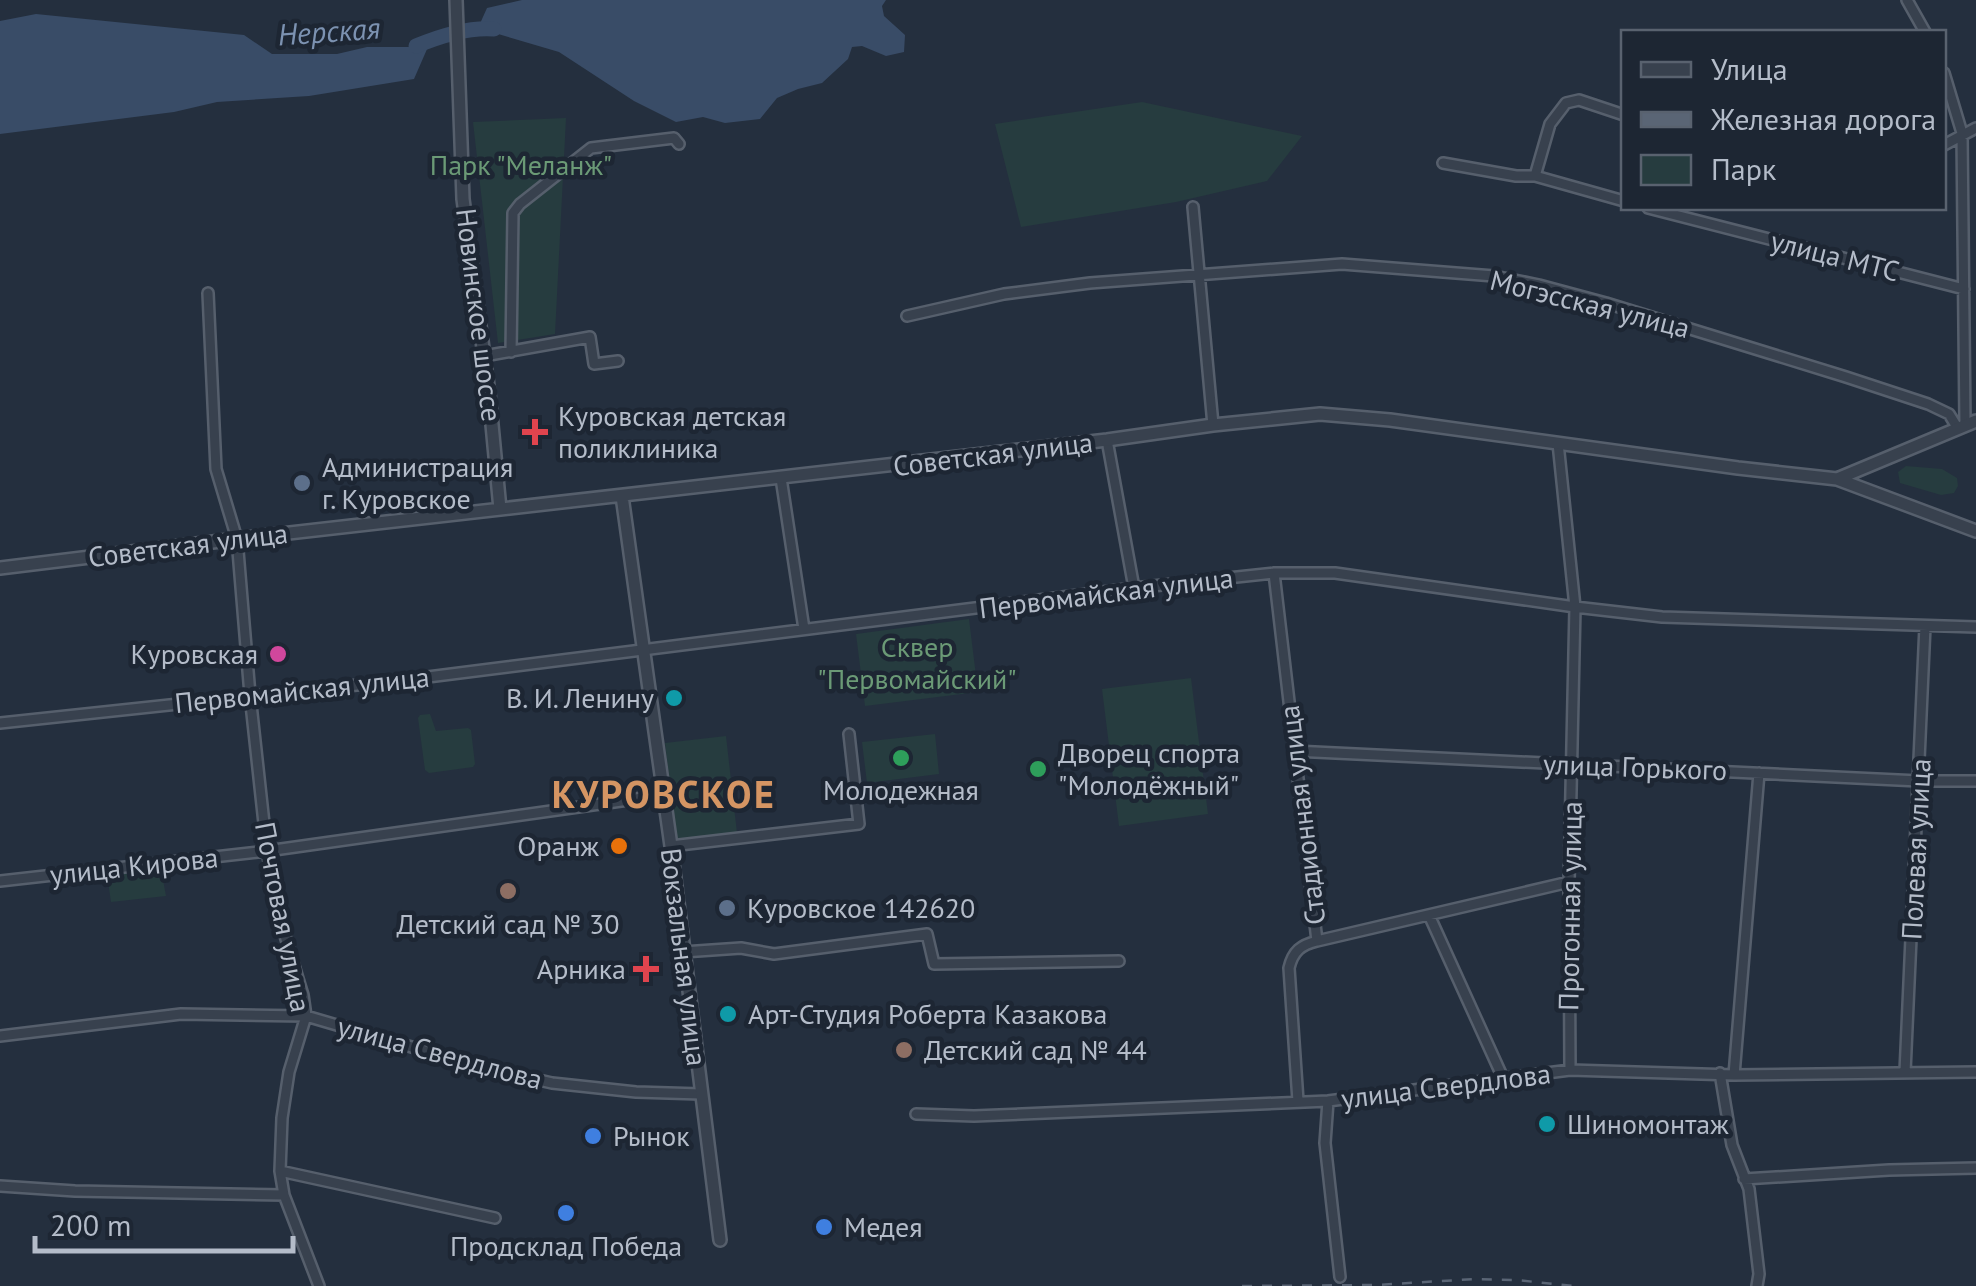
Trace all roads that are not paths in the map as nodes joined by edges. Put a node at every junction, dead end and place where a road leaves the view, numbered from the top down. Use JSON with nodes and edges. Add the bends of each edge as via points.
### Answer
{"nodes":[{"id":1,"x":456,"y":0,"type":"edge"},
{"id":2,"x":1907,"y":0,"type":"edge"},
{"id":3,"x":1923,"y":30,"type":"edge"},
{"id":4,"x":1946,"y":81,"type":"edge"},
{"id":5,"x":1621,"y":115,"type":"edge"},
{"id":6,"x":1976,"y":128,"type":"edge"},
{"id":7,"x":1962,"y":133,"type":"junction"},
{"id":8,"x":679,"y":144,"type":"dead end"},
{"id":9,"x":1946,"y":145,"type":"edge"},
{"id":10,"x":1443,"y":163,"type":"dead end"},
{"id":11,"x":1535,"y":176,"type":"junction"},
{"id":12,"x":1621,"y":200,"type":"edge"},
{"id":13,"x":1193,"y":206,"type":"dead end"},
{"id":14,"x":1656,"y":210,"type":"edge"},
{"id":15,"x":1970,"y":237,"type":"edge"},
{"id":16,"x":1200,"y":275,"type":"junction"},
{"id":17,"x":1964,"y":290,"type":"junction"},
{"id":18,"x":208,"y":294,"type":"dead end"},
{"id":19,"x":907,"y":316,"type":"dead end"},
{"id":20,"x":512,"y":352,"type":"junction"},
{"id":21,"x":484,"y":356,"type":"junction"},
{"id":22,"x":618,"y":361,"type":"dead end"},
{"id":23,"x":1966,"y":424,"type":"edge"},
{"id":24,"x":1213,"y":425,"type":"junction"},
{"id":25,"x":1108,"y":440,"type":"junction"},
{"id":26,"x":1558,"y":443,"type":"junction"},
{"id":27,"x":781,"y":478,"type":"junction"},
{"id":28,"x":1837,"y":479,"type":"junction"},
{"id":29,"x":622,"y":496,"type":"junction"},
{"id":30,"x":500,"y":510,"type":"junction"},
{"id":31,"x":1976,"y":531,"type":"edge"},
{"id":32,"x":238,"y":539,"type":"junction"},
{"id":33,"x":0,"y":568,"type":"edge"},
{"id":34,"x":1274,"y":574,"type":"junction"},
{"id":35,"x":1134,"y":588,"type":"junction"},
{"id":36,"x":1574,"y":608,"type":"junction"},
{"id":37,"x":1925,"y":626,"type":"junction"},
{"id":38,"x":1976,"y":627,"type":"edge"},
{"id":39,"x":804,"y":629,"type":"junction"},
{"id":40,"x":642,"y":649,"type":"junction"},
{"id":41,"x":250,"y":695,"type":"junction"},
{"id":42,"x":0,"y":723,"type":"edge"},
{"id":43,"x":849,"y":734,"type":"dead end"},
{"id":44,"x":1294,"y":751,"type":"junction"},
{"id":45,"x":1572,"y":765,"type":"junction"},
{"id":46,"x":1759,"y":772,"type":"junction"},
{"id":47,"x":1976,"y":780,"type":"edge"},
{"id":48,"x":1919,"y":781,"type":"junction"},
{"id":49,"x":664,"y":795,"type":"junction"},
{"id":50,"x":670,"y":846,"type":"junction"},
{"id":51,"x":268,"y":851,"type":"junction"},
{"id":52,"x":0,"y":881,"type":"edge"},
{"id":53,"x":1568,"y":882,"type":"junction"},
{"id":54,"x":1429,"y":915,"type":"junction"},
{"id":55,"x":1317,"y":941,"type":"junction"},
{"id":56,"x":683,"y":952,"type":"junction"},
{"id":57,"x":1119,"y":961,"type":"dead end"},
{"id":58,"x":306,"y":1016,"type":"junction"},
{"id":59,"x":0,"y":1036,"type":"edge"},
{"id":60,"x":1570,"y":1070,"type":"junction"},
{"id":61,"x":1905,"y":1072,"type":"junction"},
{"id":62,"x":1976,"y":1072,"type":"edge"},
{"id":63,"x":1720,"y":1073,"type":"junction"},
{"id":64,"x":1734,"y":1075,"type":"junction"},
{"id":65,"x":1504,"y":1078,"type":"junction"},
{"id":66,"x":701,"y":1094,"type":"junction"},
{"id":67,"x":1298,"y":1101,"type":"junction"},
{"id":68,"x":1328,"y":1101,"type":"junction"},
{"id":69,"x":916,"y":1114,"type":"dead end"},
{"id":70,"x":1976,"y":1168,"type":"edge"},
{"id":71,"x":280,"y":1171,"type":"junction"},
{"id":72,"x":1744,"y":1179,"type":"junction"},
{"id":73,"x":0,"y":1186,"type":"edge"},
{"id":74,"x":284,"y":1195,"type":"junction"},
{"id":75,"x":495,"y":1218,"type":"dead end"},
{"id":76,"x":720,"y":1240,"type":"dead end"},
{"id":77,"x":1340,"y":1278,"type":"dead end"},
{"id":78,"x":319,"y":1286,"type":"edge"},
{"id":79,"x":1757,"y":1286,"type":"edge"}],
"edges":[{"from":1,"to":21,"type":"street","name":"Новинское шоссе","via":[[464,199]]},
{"from":2,"to":3,"type":"street"},
{"from":4,"to":7,"type":"street"},
{"from":5,"to":11,"type":"street","via":[[1579,100],[1566,103],[1550,124]]},
{"from":6,"to":7,"type":"street"},
{"from":7,"to":9,"type":"street"},
{"from":7,"to":15,"type":"street"},
{"from":8,"to":20,"type":"street","via":[[674,138],[592,148],[520,204],[513,213]]},
{"from":10,"to":11,"type":"street"},
{"from":11,"to":12,"type":"street"},
{"from":13,"to":16,"type":"street"},
{"from":14,"to":17,"type":"street","name":"улица МТС"},
{"from":15,"to":17,"type":"street"},
{"from":16,"to":19,"type":"street","name":"Могэсская улица","via":[[1004,294]]},
{"from":16,"to":23,"type":"street","name":"Могэсская улица","via":[[1359,265],[1494,276],[1711,334],[1928,404]]},
{"from":16,"to":24,"type":"street"},
{"from":17,"to":23,"type":"street"},
{"from":18,"to":32,"type":"street","name":"Почтовая улица","via":[[216,469]]},
{"from":20,"to":21,"type":"street"},
{"from":20,"to":22,"type":"street","via":[[590,338],[594,364]]},
{"from":21,"to":30,"type":"street","name":"Новинское шоссе"},
{"from":23,"to":28,"type":"street"},
{"from":24,"to":25,"type":"street","name":"Советская улица"},
{"from":24,"to":26,"type":"street","name":"Советская улица","via":[[1320,414]]},
{"from":25,"to":27,"type":"street","name":"Советская улица"},
{"from":25,"to":35,"type":"street"},
{"from":26,"to":28,"type":"street","name":"Советская улица"},
{"from":26,"to":36,"type":"street","name":"Прогонная улица"},
{"from":27,"to":29,"type":"street","name":"Советская улица"},
{"from":27,"to":39,"type":"street"},
{"from":28,"to":31,"type":"street","name":"Советская улица"},
{"from":29,"to":30,"type":"street","name":"Советская улица"},
{"from":29,"to":40,"type":"street","name":"Вокзальная улица"},
{"from":30,"to":32,"type":"street","name":"Советская улица"},
{"from":32,"to":33,"type":"street","name":"Советская улица"},
{"from":32,"to":41,"type":"street","name":"Почтовая улица"},
{"from":34,"to":35,"type":"street","name":"Первомайская улица"},
{"from":34,"to":36,"type":"street","name":"Первомайская улица","via":[[1335,573]]},
{"from":34,"to":44,"type":"street","name":"Стадионная улица"},
{"from":35,"to":39,"type":"street","name":"Первомайская улица"},
{"from":36,"to":37,"type":"street","name":"Первомайская улица"},
{"from":36,"to":45,"type":"street","name":"Прогонная улица"},
{"from":37,"to":38,"type":"street","name":"Первомайская улица"},
{"from":37,"to":48,"type":"street","name":"Полевая улица"},
{"from":39,"to":40,"type":"street","name":"Первомайская улица"},
{"from":40,"to":41,"type":"street","name":"Первомайская улица"},
{"from":40,"to":49,"type":"street","name":"Вокзальная улица"},
{"from":41,"to":42,"type":"street","name":"Первомайская улица"},
{"from":41,"to":51,"type":"street","name":"Почтовая улица"},
{"from":43,"to":50,"type":"street","via":[[860,824]]},
{"from":44,"to":45,"type":"street","name":"улица Горького"},
{"from":44,"to":55,"type":"street","name":"Стадионная улица"},
{"from":45,"to":46,"type":"street","name":"улица Горького"},
{"from":45,"to":53,"type":"street","name":"Прогонная улица"},
{"from":46,"to":48,"type":"street","name":"улица Горького"},
{"from":46,"to":64,"type":"street"},
{"from":47,"to":48,"type":"street","name":"улица Горького"},
{"from":48,"to":61,"type":"street","name":"Полевая улица"},
{"from":49,"to":50,"type":"street","name":"Вокзальная улица"},
{"from":49,"to":51,"type":"street","name":"улица Кирова"},
{"from":50,"to":56,"type":"street","name":"Вокзальная улица"},
{"from":51,"to":52,"type":"street","name":"улица Кирова"},
{"from":51,"to":58,"type":"street","name":"Почтовая улица"},
{"from":53,"to":54,"type":"street"},
{"from":53,"to":60,"type":"street","name":"Прогонная улица"},
{"from":54,"to":55,"type":"street"},
{"from":54,"to":65,"type":"street"},
{"from":55,"to":67,"type":"street","name":"Стадионная улица","via":[[1291,958]]},
{"from":56,"to":57,"type":"street","via":[[742,948],[774,954],[928,934],[934,964]]},
{"from":56,"to":66,"type":"street","name":"Вокзальная улица"},
{"from":58,"to":59,"type":"street","name":"улица Свердлова","via":[[182,1014]]},
{"from":58,"to":66,"type":"street","name":"улица Свердлова","via":[[552,1083]]},
{"from":58,"to":71,"type":"street","name":"Почтовая улица","via":[[282,1118]]},
{"from":60,"to":63,"type":"street","name":"улица Свердлова"},
{"from":60,"to":65,"type":"street","name":"улица Свердлова"},
{"from":61,"to":62,"type":"street","name":"улица Свердлова"},
{"from":61,"to":64,"type":"street","name":"улица Свердлова"},
{"from":63,"to":64,"type":"street","name":"улица Свердлова"},
{"from":63,"to":72,"type":"street"},
{"from":65,"to":68,"type":"street","name":"улица Свердлова"},
{"from":66,"to":76,"type":"street","name":"Вокзальная улица"},
{"from":67,"to":68,"type":"street","name":"улица Свердлова"},
{"from":67,"to":69,"type":"street","name":"улица Свердлова"},
{"from":68,"to":77,"type":"street","via":[[1324,1143]]},
{"from":70,"to":72,"type":"street"},
{"from":71,"to":74,"type":"street","name":"Почтовая улица"},
{"from":71,"to":75,"type":"street"},
{"from":72,"to":79,"type":"street"},
{"from":73,"to":74,"type":"street"},
{"from":74,"to":78,"type":"street","name":"Почтовая улица"}]}
